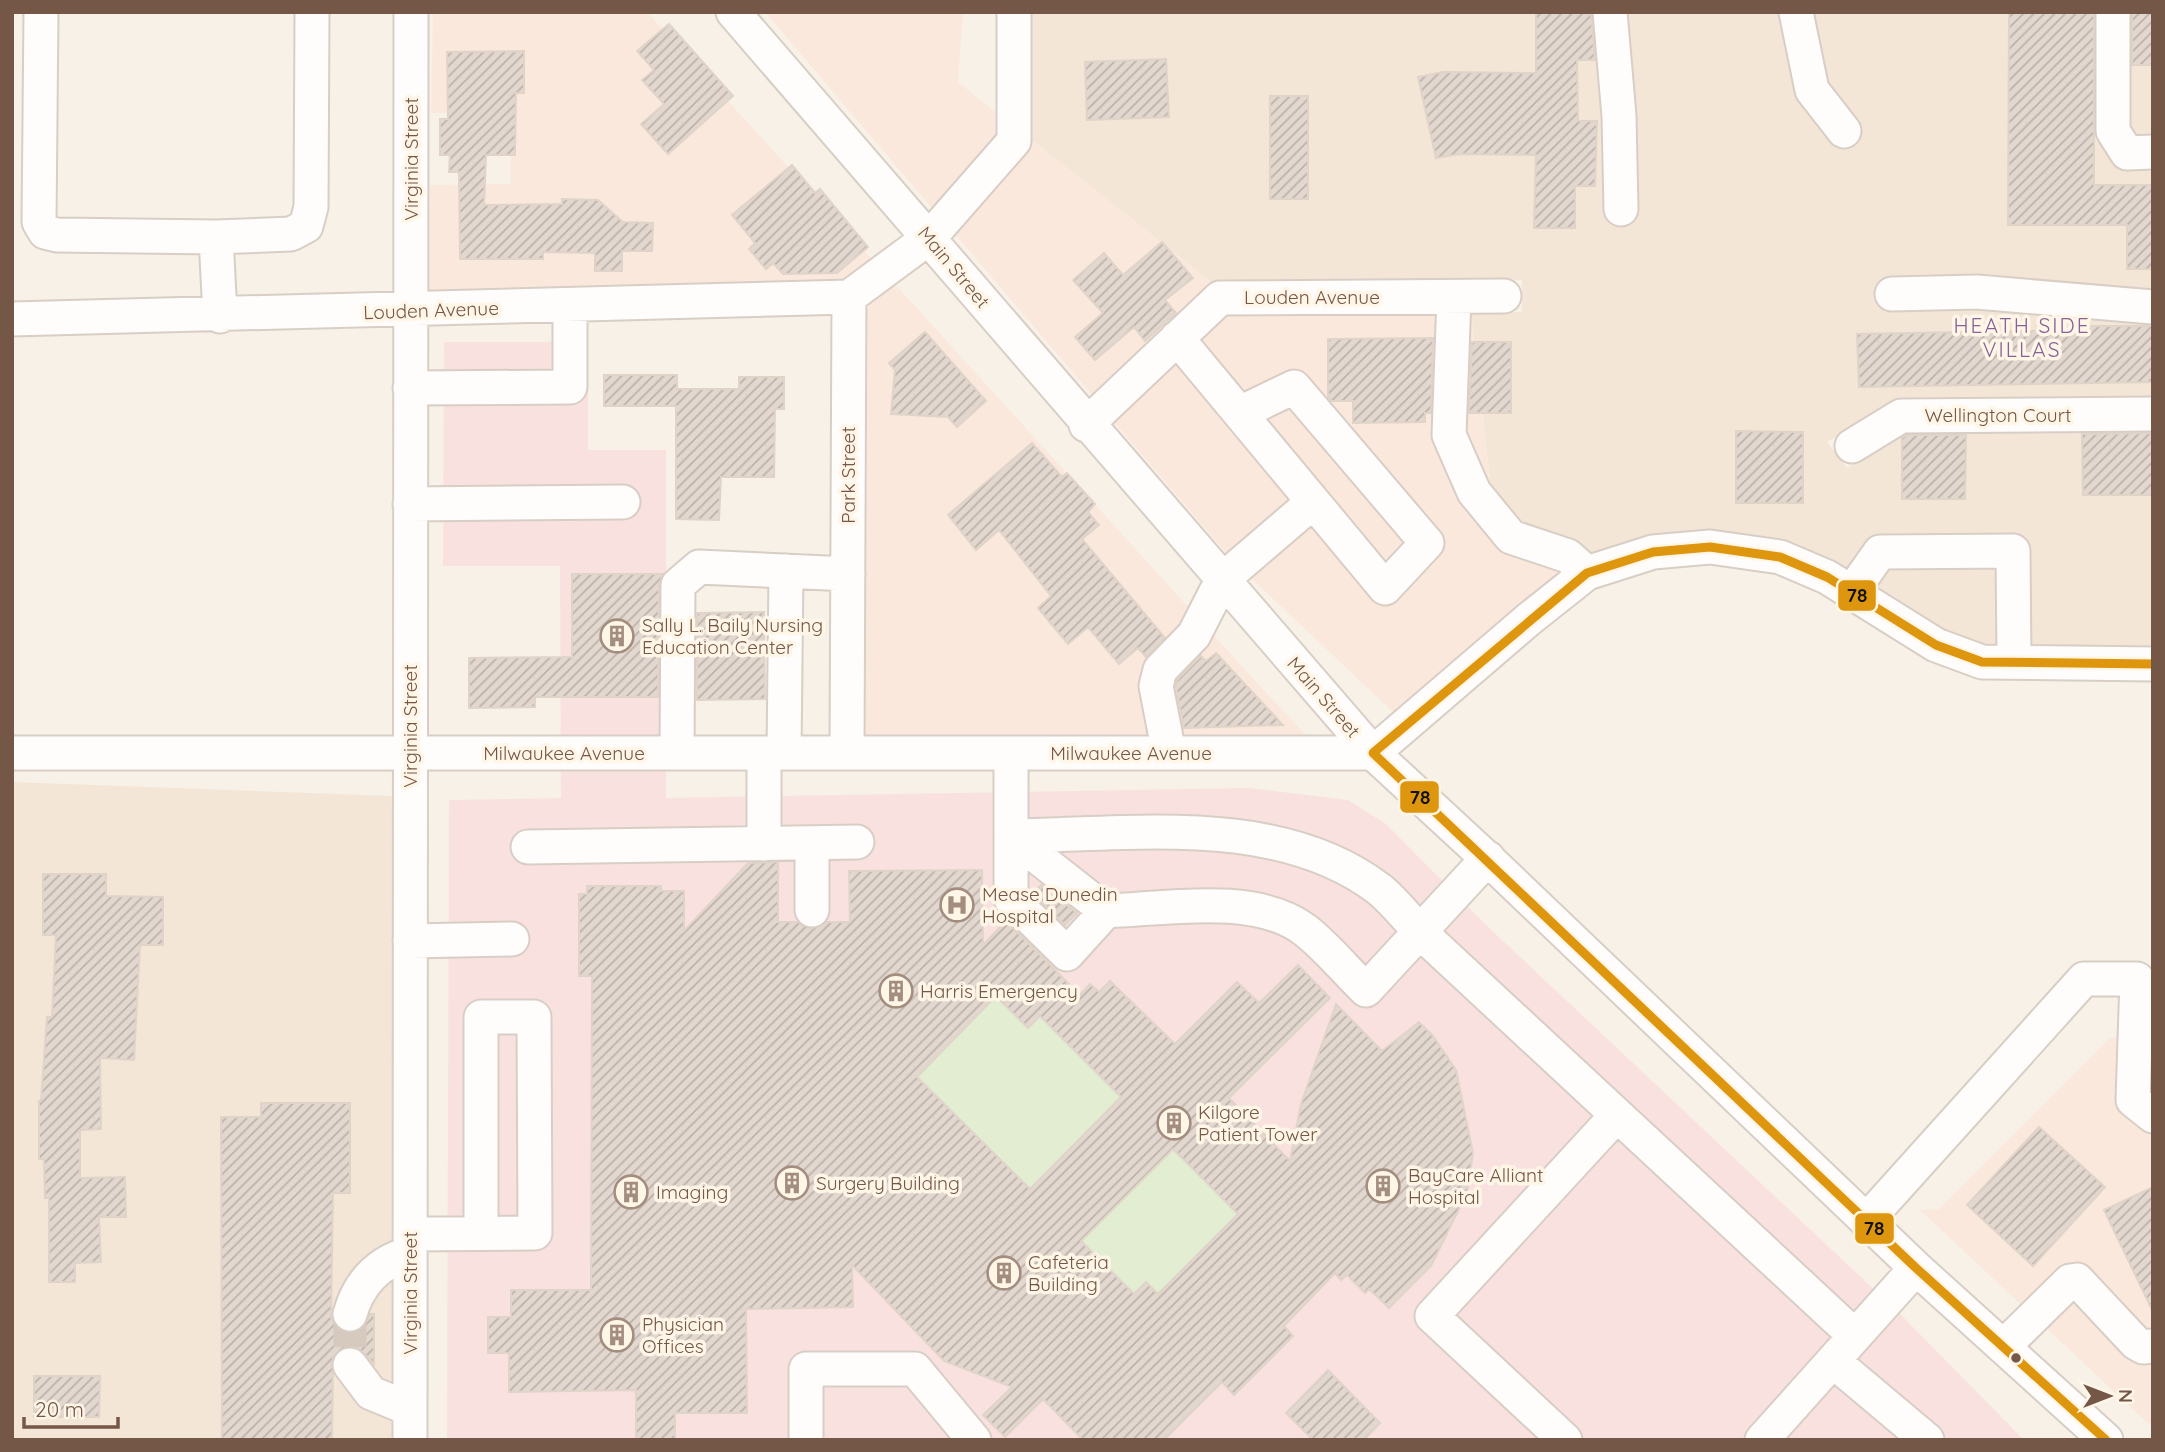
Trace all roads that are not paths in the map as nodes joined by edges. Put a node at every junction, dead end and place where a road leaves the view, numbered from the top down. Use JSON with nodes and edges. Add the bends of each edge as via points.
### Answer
{"nodes":[{"id":1,"x":41,"y":12,"type":"edge"},
{"id":2,"x":312,"y":12,"type":"edge"},
{"id":3,"x":411,"y":12,"type":"edge"},
{"id":4,"x":733,"y":12,"type":"edge"},
{"id":5,"x":1014,"y":12,"type":"edge"},
{"id":6,"x":1610,"y":12,"type":"edge"},
{"id":7,"x":1796,"y":12,"type":"edge"},
{"id":8,"x":2113,"y":12,"type":"edge"},
{"id":9,"x":1844,"y":131,"type":"dead end"},
{"id":10,"x":2153,"y":152,"type":"edge"},
{"id":11,"x":1622,"y":209,"type":"dead end"},
{"id":12,"x":216,"y":237,"type":"junction"},
{"id":13,"x":930,"y":237,"type":"junction"},
{"id":14,"x":1892,"y":294,"type":"dead end"},
{"id":15,"x":1504,"y":296,"type":"dead end"},
{"id":16,"x":849,"y":297,"type":"junction"},
{"id":17,"x":1454,"y":297,"type":"junction"},
{"id":18,"x":570,"y":306,"type":"junction"},
{"id":19,"x":2153,"y":307,"type":"edge"},
{"id":20,"x":410,"y":311,"type":"junction"},
{"id":21,"x":220,"y":316,"type":"junction"},
{"id":22,"x":12,"y":319,"type":"edge"},
{"id":23,"x":1177,"y":338,"type":"junction"},
{"id":24,"x":410,"y":388,"type":"junction"},
{"id":25,"x":1240,"y":414,"type":"junction"},
{"id":26,"x":2153,"y":414,"type":"edge"},
{"id":27,"x":1086,"y":425,"type":"junction"},
{"id":28,"x":1852,"y":446,"type":"dead end"},
{"id":29,"x":623,"y":502,"type":"dead end"},
{"id":30,"x":1313,"y":502,"type":"junction"},
{"id":31,"x":410,"y":504,"type":"junction"},
{"id":32,"x":786,"y":571,"type":"junction"},
{"id":33,"x":1587,"y":573,"type":"junction"},
{"id":34,"x":848,"y":574,"type":"junction"},
{"id":35,"x":1222,"y":580,"type":"junction"},
{"id":36,"x":1851,"y":593,"type":"junction"},
{"id":37,"x":2014,"y":661,"type":"junction"},
{"id":38,"x":2153,"y":664,"type":"edge"},
{"id":39,"x":12,"y":753,"type":"edge"},
{"id":40,"x":410,"y":753,"type":"junction"},
{"id":41,"x":677,"y":753,"type":"junction"},
{"id":42,"x":774,"y":753,"type":"junction"},
{"id":43,"x":847,"y":753,"type":"junction"},
{"id":44,"x":1011,"y":753,"type":"junction"},
{"id":45,"x":1169,"y":753,"type":"junction"},
{"id":46,"x":1373,"y":753,"type":"junction"},
{"id":47,"x":1011,"y":836,"type":"junction"},
{"id":48,"x":857,"y":842,"type":"dead end"},
{"id":49,"x":812,"y":843,"type":"junction"},
{"id":50,"x":764,"y":844,"type":"junction"},
{"id":51,"x":528,"y":847,"type":"dead end"},
{"id":52,"x":1488,"y":858,"type":"junction"},
{"id":53,"x":812,"y":909,"type":"dead end"},
{"id":54,"x":1106,"y":911,"type":"junction"},
{"id":55,"x":1420,"y":932,"type":"junction"},
{"id":56,"x":512,"y":939,"type":"dead end"},
{"id":57,"x":410,"y":941,"type":"junction"},
{"id":58,"x":1617,"y":1115,"type":"junction"},
{"id":59,"x":2153,"y":1116,"type":"edge"},
{"id":60,"x":1866,"y":1221,"type":"junction"},
{"id":61,"x":481,"y":1233,"type":"junction"},
{"id":62,"x":410,"y":1243,"type":"junction"},
{"id":63,"x":1916,"y":1268,"type":"junction"},
{"id":64,"x":350,"y":1314,"type":"tunnel mouth"},
{"id":65,"x":1855,"y":1336,"type":"junction"},
{"id":66,"x":2153,"y":1346,"type":"edge"},
{"id":67,"x":2003,"y":1348,"type":"junction"},
{"id":68,"x":1833,"y":1361,"type":"junction"},
{"id":69,"x":350,"y":1364,"type":"tunnel mouth"},
{"id":70,"x":410,"y":1424,"type":"edge"},
{"id":71,"x":2105,"y":1439,"type":"edge"},
{"id":72,"x":806,"y":1440,"type":"edge"},
{"id":73,"x":974,"y":1440,"type":"edge"},
{"id":74,"x":1565,"y":1440,"type":"edge"},
{"id":75,"x":1762,"y":1440,"type":"edge"},
{"id":76,"x":1927,"y":1440,"type":"edge"}],
"edges":[{"from":1,"to":12,"type":"street","via":[[39,222],[46,232]]},
{"from":2,"to":12,"type":"street","via":[[311,207],[306,226],[291,234]]},
{"from":3,"to":20,"type":"street","name":"Virginia Street"},
{"from":4,"to":13,"type":"street","name":"Main Street"},
{"from":5,"to":13,"type":"street","via":[[1014,141]]},
{"from":6,"to":11,"type":"street"},
{"from":7,"to":9,"type":"street","via":[[1812,90]]},
{"from":8,"to":10,"type":"street","via":[[2113,131],[2127,153]]},
{"from":12,"to":21,"type":"street"},
{"from":13,"to":16,"type":"street"},
{"from":13,"to":27,"type":"street","name":"Main Street"},
{"from":14,"to":19,"type":"street","via":[[1977,292]]},
{"from":15,"to":17,"type":"street","name":"Louden Avenue"},
{"from":16,"to":18,"type":"street","name":"Louden Avenue"},
{"from":16,"to":34,"type":"street","name":"Park Street"},
{"from":17,"to":23,"type":"street","name":"Louden Avenue","via":[[1220,298]]},
{"from":17,"to":33,"type":"street","via":[[1449,435],[1474,492],[1511,537],[1569,556]]},
{"from":18,"to":20,"type":"street","name":"Louden Avenue"},
{"from":18,"to":24,"type":"street","via":[[570,387]]},
{"from":20,"to":21,"type":"street","name":"Louden Avenue"},
{"from":20,"to":24,"type":"street","name":"Virginia Street"},
{"from":21,"to":22,"type":"street","name":"Louden Avenue"},
{"from":23,"to":25,"type":"street"},
{"from":23,"to":27,"type":"street","name":"Louden Avenue"},
{"from":24,"to":31,"type":"street","name":"Virginia Street"},
{"from":25,"to":30,"type":"street"},
{"from":25,"to":30,"type":"street","via":[[1294,387],[1427,543],[1385,588]]},
{"from":26,"to":28,"type":"street","name":"Wellington Court","via":[[1901,416]]},
{"from":27,"to":35,"type":"street","name":"Main Street"},
{"from":29,"to":31,"type":"street"},
{"from":30,"to":35,"type":"street"},
{"from":31,"to":40,"type":"street","name":"Virginia Street"},
{"from":32,"to":34,"type":"street"},
{"from":32,"to":41,"type":"street","via":[[699,567],[678,585]]},
{"from":32,"to":42,"type":"street"},
{"from":33,"to":36,"type":"street","via":[[1653,552],[1710,547],[1780,556]]},
{"from":33,"to":46,"type":"street"},
{"from":34,"to":43,"type":"street","name":"Park Street"},
{"from":35,"to":45,"type":"street","via":[[1194,635],[1160,670],[1156,686]]},
{"from":35,"to":46,"type":"street","name":"Main Street"},
{"from":36,"to":37,"type":"street","via":[[1936,645],[1982,662]]},
{"from":36,"to":37,"type":"street","via":[[1880,552],[2012,551]]},
{"from":37,"to":38,"type":"street"},
{"from":39,"to":40,"type":"street","name":"Milwaukee Avenue"},
{"from":40,"to":41,"type":"street","name":"Milwaukee Avenue"},
{"from":40,"to":57,"type":"street","name":"Virginia Street"},
{"from":41,"to":42,"type":"street","name":"Milwaukee Avenue"},
{"from":42,"to":43,"type":"street","name":"Milwaukee Avenue"},
{"from":42,"to":50,"type":"street"},
{"from":43,"to":44,"type":"street","name":"Milwaukee Avenue"},
{"from":44,"to":45,"type":"street","name":"Milwaukee Avenue"},
{"from":44,"to":47,"type":"street"},
{"from":45,"to":46,"type":"street","name":"Milwaukee Avenue"},
{"from":46,"to":52,"type":"street","name":"Main Street"},
{"from":47,"to":54,"type":"street"},
{"from":47,"to":54,"type":"street","via":[[1011,899],[1067,954]]},
{"from":47,"to":55,"type":"street","via":[[1230,833],[1274,842],[1352,872],[1381,890]]},
{"from":48,"to":49,"type":"street"},
{"from":49,"to":50,"type":"street"},
{"from":49,"to":53,"type":"street"},
{"from":50,"to":51,"type":"street"},
{"from":52,"to":55,"type":"street"},
{"from":52,"to":60,"type":"street","name":"Main Street"},
{"from":54,"to":55,"type":"street","via":[[1231,906],[1270,912],[1304,929],[1366,990]]},
{"from":55,"to":58,"type":"street"},
{"from":56,"to":57,"type":"street"},
{"from":57,"to":62,"type":"street","name":"Virginia Street"},
{"from":58,"to":65,"type":"street"},
{"from":58,"to":74,"type":"street","via":[[1432,1316]]},
{"from":59,"to":60,"type":"street","via":[[2133,1100],[2137,979],[2084,979]]},
{"from":60,"to":63,"type":"street","name":"Main Street"},
{"from":61,"to":61,"type":"street","via":[[535,1234],[534,1017],[481,1017]]},
{"from":61,"to":62,"type":"street"},
{"from":62,"to":64,"type":"street","via":[[362,1285]]},
{"from":62,"to":70,"type":"street","name":"Virginia Street"},
{"from":63,"to":65,"type":"street"},
{"from":63,"to":67,"type":"street","name":"Main Street"},
{"from":65,"to":68,"type":"street"},
{"from":66,"to":67,"type":"street","via":[[2136,1343],[2077,1280],[2070,1281]]},
{"from":67,"to":71,"type":"street","name":"Main Street"},
{"from":68,"to":75,"type":"street"},
{"from":68,"to":76,"type":"street"},
{"from":69,"to":70,"type":"street","via":[[372,1393]]},
{"from":72,"to":73,"type":"street","via":[[806,1369],[915,1369]]}]}
